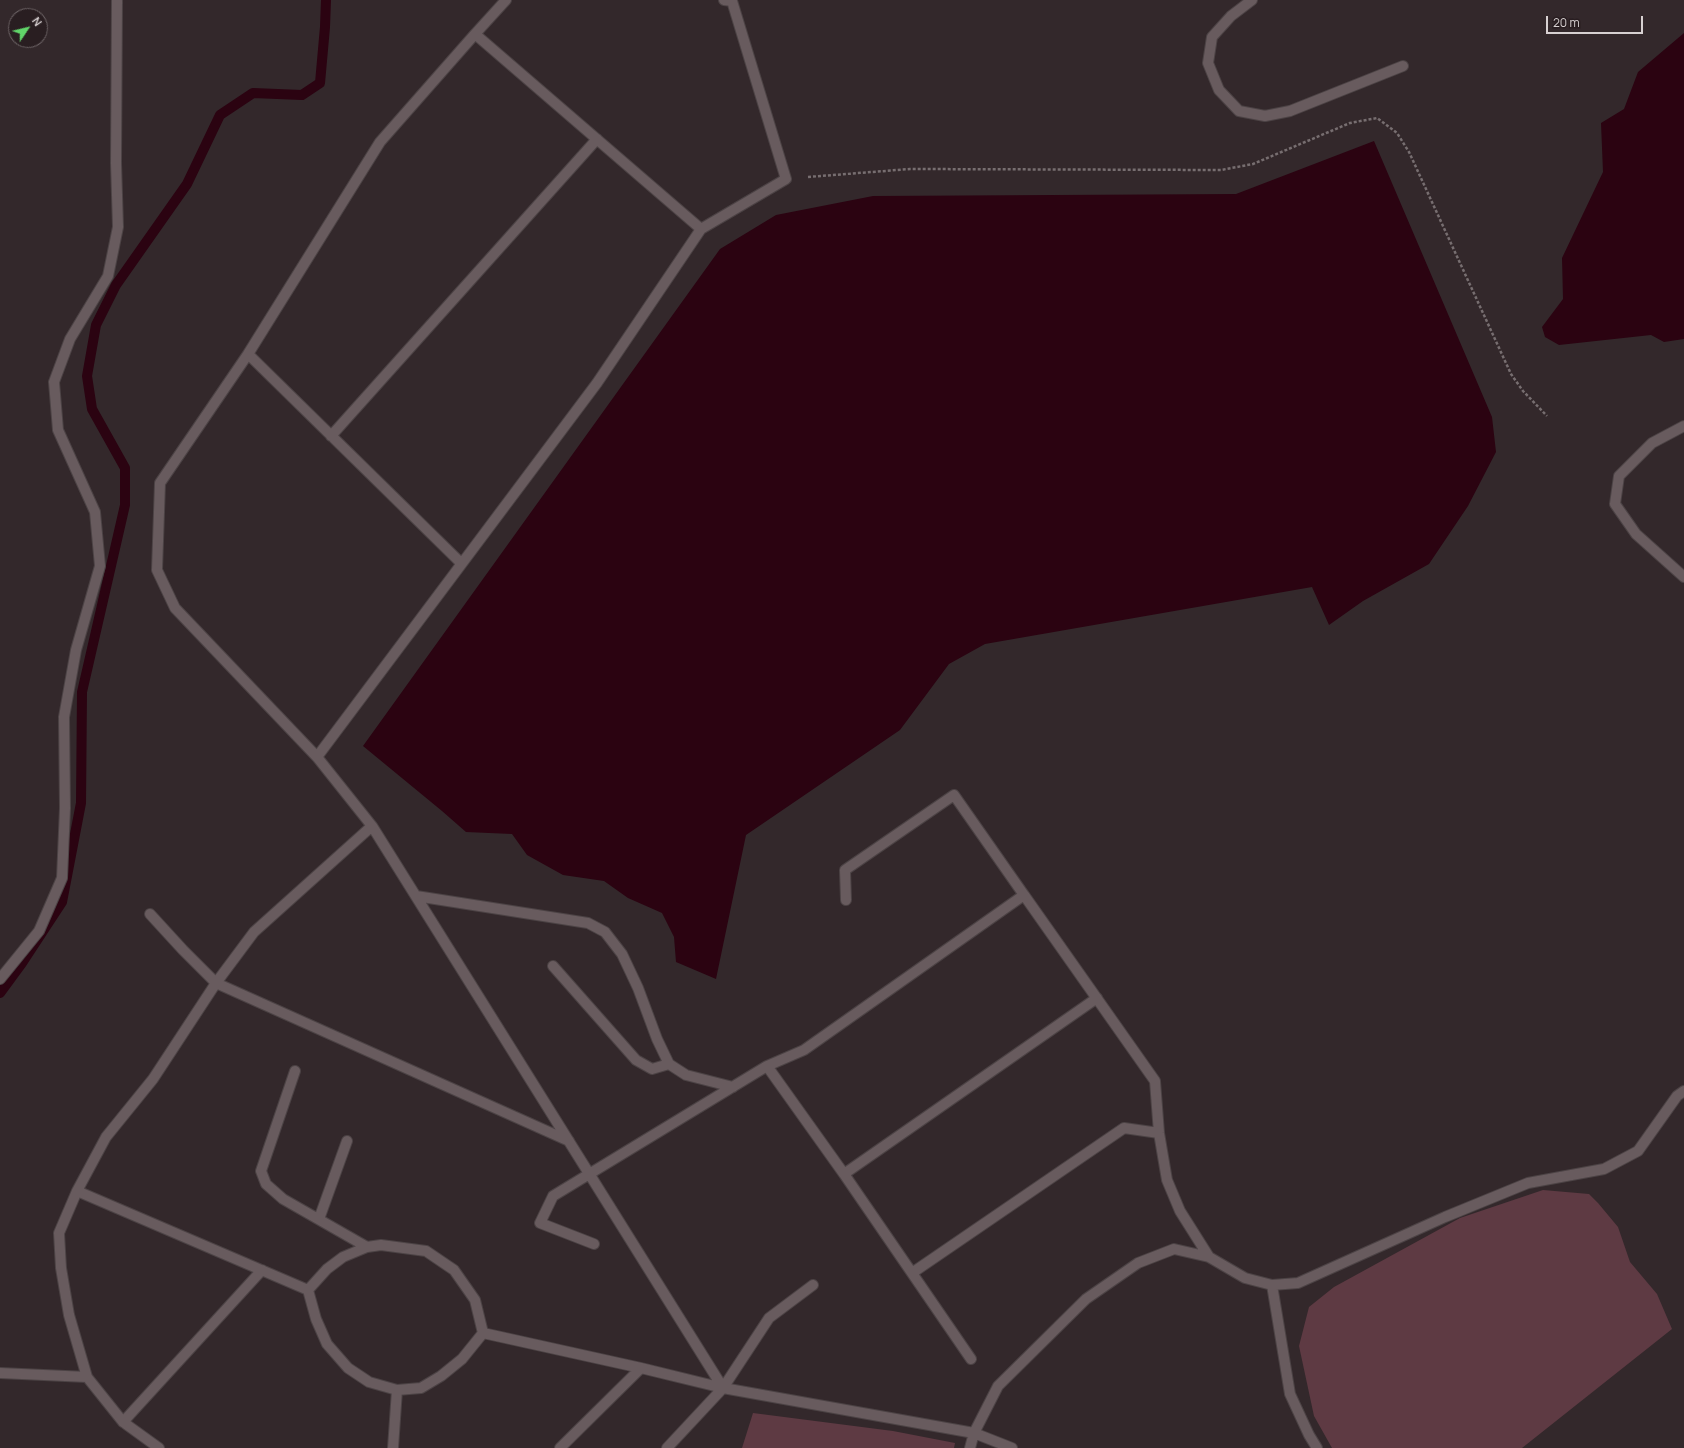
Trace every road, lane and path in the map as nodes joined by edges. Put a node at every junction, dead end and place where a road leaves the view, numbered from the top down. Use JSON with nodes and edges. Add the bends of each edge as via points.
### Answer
{"nodes":[{"id":1,"x":117,"y":0,"type":"edge"},
{"id":2,"x":506,"y":0,"type":"edge"},
{"id":3,"x":724,"y":0,"type":"edge"},
{"id":4,"x":1252,"y":0,"type":"edge"},
{"id":5,"x":475,"y":34,"type":"junction"},
{"id":6,"x":1403,"y":66,"type":"dead end"},
{"id":7,"x":598,"y":139,"type":"junction"},
{"id":8,"x":786,"y":179,"type":"junction"},
{"id":9,"x":701,"y":229,"type":"junction"},
{"id":10,"x":248,"y":354,"type":"junction"},
{"id":11,"x":1547,"y":416,"type":"dead end"},
{"id":12,"x":1684,"y":426,"type":"edge"},
{"id":13,"x":331,"y":436,"type":"junction"},
{"id":14,"x":461,"y":563,"type":"junction"},
{"id":15,"x":1684,"y":577,"type":"edge"},
{"id":16,"x":317,"y":757,"type":"junction"},
{"id":17,"x":372,"y":826,"type":"junction"},
{"id":18,"x":1024,"y":895,"type":"junction"},
{"id":19,"x":416,"y":896,"type":"junction"},
{"id":20,"x":846,"y":900,"type":"dead end"},
{"id":21,"x":150,"y":914,"type":"dead end"},
{"id":22,"x":553,"y":966,"type":"dead end"},
{"id":23,"x":0,"y":978,"type":"edge"},
{"id":24,"x":216,"y":983,"type":"junction"},
{"id":25,"x":1097,"y":998,"type":"junction"},
{"id":26,"x":669,"y":1064,"type":"junction"},
{"id":27,"x":767,"y":1066,"type":"junction"},
{"id":28,"x":295,"y":1071,"type":"dead end"},
{"id":29,"x":733,"y":1086,"type":"junction"},
{"id":30,"x":1684,"y":1091,"type":"edge"},
{"id":31,"x":1159,"y":1133,"type":"junction"},
{"id":32,"x":347,"y":1141,"type":"dead end"},
{"id":33,"x":569,"y":1141,"type":"junction"},
{"id":34,"x":589,"y":1172,"type":"junction"},
{"id":35,"x":844,"y":1174,"type":"junction"},
{"id":36,"x":77,"y":1191,"type":"junction"},
{"id":37,"x":319,"y":1219,"type":"junction"},
{"id":38,"x":594,"y":1244,"type":"dead end"},
{"id":39,"x":367,"y":1247,"type":"junction"},
{"id":40,"x":1209,"y":1257,"type":"junction"},
{"id":41,"x":262,"y":1270,"type":"junction"},
{"id":42,"x":912,"y":1274,"type":"junction"},
{"id":43,"x":813,"y":1285,"type":"dead end"},
{"id":44,"x":1272,"y":1285,"type":"junction"},
{"id":45,"x":308,"y":1290,"type":"junction"},
{"id":46,"x":483,"y":1333,"type":"junction"},
{"id":47,"x":971,"y":1359,"type":"dead end"},
{"id":48,"x":641,"y":1368,"type":"junction"},
{"id":49,"x":0,"y":1373,"type":"edge"},
{"id":50,"x":87,"y":1377,"type":"junction"},
{"id":51,"x":723,"y":1388,"type":"junction"},
{"id":52,"x":397,"y":1390,"type":"junction"},
{"id":53,"x":123,"y":1422,"type":"junction"},
{"id":54,"x":974,"y":1433,"type":"junction"},
{"id":55,"x":159,"y":1448,"type":"edge"},
{"id":56,"x":393,"y":1448,"type":"edge"},
{"id":57,"x":560,"y":1448,"type":"edge"},
{"id":58,"x":667,"y":1448,"type":"edge"},
{"id":59,"x":970,"y":1448,"type":"edge"},
{"id":60,"x":1012,"y":1448,"type":"edge"},
{"id":61,"x":1317,"y":1448,"type":"edge"}],
"edges":[{"from":1,"to":23,"type":"street","via":[[118,227],[108,276],[70,340],[54,382],[58,430],[94,512],[100,566],[76,650],[64,717],[65,808],[62,878],[39,931]]},
{"from":2,"to":5,"type":"street"},
{"from":3,"to":8,"type":"street","via":[[732,1]]},
{"from":4,"to":6,"type":"street","via":[[1231,16],[1212,37],[1208,63],[1219,90],[1239,111],[1265,116],[1290,111]]},
{"from":5,"to":7,"type":"street"},
{"from":5,"to":10,"type":"street","via":[[380,142]]},
{"from":7,"to":9,"type":"street"},
{"from":7,"to":13,"type":"street"},
{"from":8,"to":9,"type":"street"},
{"from":8,"to":11,"type":"path","via":[[910,169],[1221,170],[1253,164],[1350,123],[1376,118],[1397,133],[1409,152],[1511,374]]},
{"from":9,"to":14,"type":"street","via":[[597,383]]},
{"from":10,"to":13,"type":"street"},
{"from":10,"to":16,"type":"street","via":[[160,483],[157,570],[175,608]]},
{"from":12,"to":15,"type":"street","via":[[1652,443],[1619,476],[1615,504],[1636,534]]},
{"from":13,"to":14,"type":"street"},
{"from":14,"to":16,"type":"street"},
{"from":16,"to":17,"type":"street"},
{"from":17,"to":19,"type":"street"},
{"from":17,"to":24,"type":"street","via":[[254,932]]},
{"from":18,"to":20,"type":"street","via":[[954,795],[845,870]]},
{"from":18,"to":25,"type":"street"},
{"from":18,"to":27,"type":"street","via":[[804,1050]]},
{"from":19,"to":26,"type":"street","via":[[588,923],[605,932],[622,954]]},
{"from":19,"to":33,"type":"street"},
{"from":21,"to":24,"type":"street"},
{"from":22,"to":26,"type":"street","via":[[636,1060],[652,1069]]},
{"from":24,"to":33,"type":"street"},
{"from":24,"to":36,"type":"street","via":[[153,1079],[106,1138]]},
{"from":25,"to":31,"type":"street","via":[[1155,1080]]},
{"from":25,"to":35,"type":"street"},
{"from":26,"to":29,"type":"street","via":[[686,1076]]},
{"from":27,"to":29,"type":"street"},
{"from":27,"to":35,"type":"street"},
{"from":28,"to":37,"type":"street","via":[[261,1171],[266,1184],[283,1199]]},
{"from":29,"to":34,"type":"street"},
{"from":30,"to":44,"type":"street","via":[[1677,1096],[1638,1151],[1604,1169],[1528,1183],[1298,1283]]},
{"from":31,"to":40,"type":"street","via":[[1167,1180],[1180,1211]]},
{"from":31,"to":42,"type":"street","via":[[1124,1128]]},
{"from":32,"to":37,"type":"street"},
{"from":33,"to":34,"type":"street"},
{"from":34,"to":38,"type":"street","via":[[553,1196],[540,1223]]},
{"from":34,"to":51,"type":"street"},
{"from":35,"to":42,"type":"street"},
{"from":36,"to":41,"type":"street"},
{"from":36,"to":50,"type":"street","via":[[60,1233],[60,1254],[69,1315]]},
{"from":37,"to":39,"type":"street"},
{"from":39,"to":45,"type":"street","via":[[343,1257],[327,1269]]},
{"from":39,"to":46,"type":"street","via":[[382,1245],[426,1251],[454,1270],[475,1300]]},
{"from":40,"to":44,"type":"street","via":[[1245,1278]]},
{"from":40,"to":54,"type":"street","via":[[1174,1249],[1138,1263],[1086,1299],[998,1386]]},
{"from":41,"to":45,"type":"street"},
{"from":41,"to":53,"type":"street"},
{"from":42,"to":47,"type":"street"},
{"from":43,"to":51,"type":"street","via":[[768,1318]]},
{"from":44,"to":61,"type":"street","via":[[1290,1394]]},
{"from":45,"to":52,"type":"street","via":[[316,1319],[327,1344],[348,1368],[369,1382]]},
{"from":46,"to":48,"type":"street"},
{"from":46,"to":52,"type":"street","via":[[462,1359],[441,1376],[421,1388]]},
{"from":48,"to":51,"type":"street"},
{"from":48,"to":57,"type":"street"},
{"from":49,"to":50,"type":"street"},
{"from":50,"to":53,"type":"street"},
{"from":51,"to":54,"type":"street"},
{"from":51,"to":58,"type":"street"},
{"from":52,"to":56,"type":"street"},
{"from":53,"to":55,"type":"street"},
{"from":54,"to":59,"type":"street"},
{"from":54,"to":60,"type":"street"}]}
